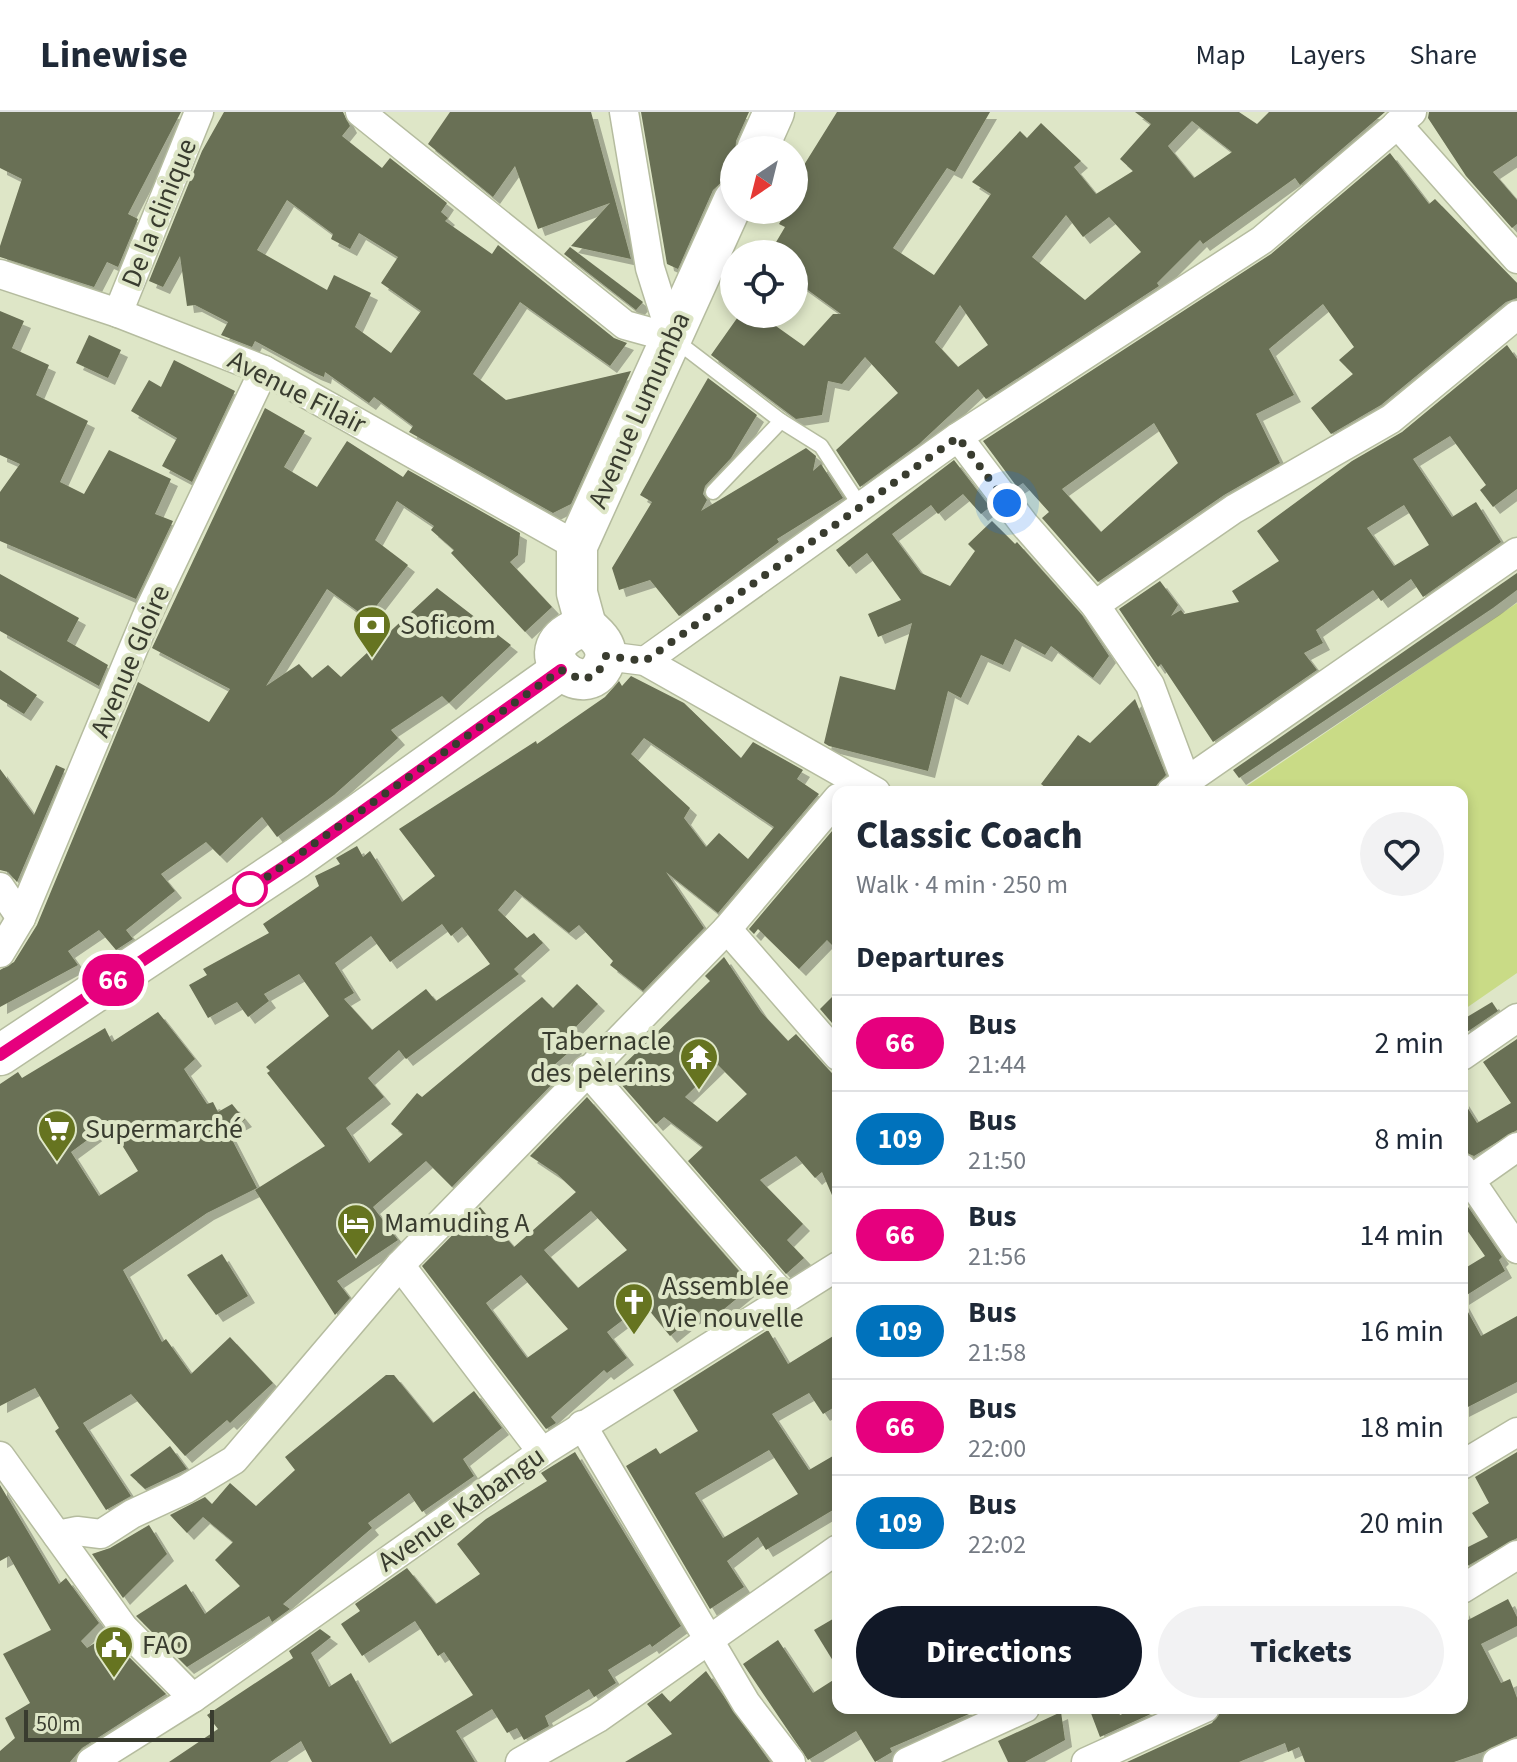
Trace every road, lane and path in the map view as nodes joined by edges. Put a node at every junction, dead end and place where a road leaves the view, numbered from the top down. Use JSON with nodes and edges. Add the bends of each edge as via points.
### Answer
{"nodes":[{"id":1,"x":199,"y":112,"type":"edge"},
{"id":2,"x":360,"y":112,"type":"edge"},
{"id":3,"x":624,"y":112,"type":"edge"},
{"id":4,"x":774,"y":112,"type":"edge"},
{"id":5,"x":1404,"y":118,"type":"edge"},
{"id":6,"x":763,"y":136,"type":"edge"},
{"id":7,"x":723,"y":224,"type":"edge"},
{"id":8,"x":1517,"y":259,"type":"edge"},
{"id":9,"x":3,"y":282,"type":"edge"},
{"id":10,"x":118,"y":313,"type":"junction"},
{"id":11,"x":1517,"y":315,"type":"edge"},
{"id":12,"x":672,"y":338,"type":"junction"},
{"id":13,"x":264,"y":370,"type":"junction"},
{"id":14,"x":781,"y":421,"type":"junction"},
{"id":15,"x":958,"y":437,"type":"junction"},
{"id":16,"x":713,"y":492,"type":"dead end"},
{"id":17,"x":861,"y":507,"type":"junction"},
{"id":18,"x":577,"y":546,"type":"junction"},
{"id":19,"x":1517,"y":552,"type":"edge"},
{"id":20,"x":1095,"y":605,"type":"junction"},
{"id":21,"x":596,"y":641,"type":"junction"},
{"id":22,"x":645,"y":661,"type":"junction"},
{"id":23,"x":847,"y":786,"type":"edge"},
{"id":24,"x":1180,"y":786,"type":"edge"},
{"id":25,"x":1185,"y":786,"type":"edge"},
{"id":26,"x":832,"y":813,"type":"edge"},
{"id":27,"x":0,"y":887,"type":"edge"},
{"id":28,"x":21,"y":918,"type":"junction"},
{"id":29,"x":727,"y":929,"type":"junction"},
{"id":30,"x":0,"y":953,"type":"edge"},
{"id":31,"x":1517,"y":1018,"type":"edge"},
{"id":32,"x":832,"y":1049,"type":"edge"},
{"id":33,"x":1468,"y":1052,"type":"edge"},
{"id":34,"x":0,"y":1055,"type":"edge"},
{"id":35,"x":586,"y":1070,"type":"junction"},
{"id":36,"x":1517,"y":1147,"type":"edge"},
{"id":37,"x":1468,"y":1173,"type":"edge"},
{"id":38,"x":1468,"y":1177,"type":"edge"},
{"id":39,"x":1517,"y":1249,"type":"edge"},
{"id":40,"x":400,"y":1265,"type":"junction"},
{"id":41,"x":832,"y":1270,"type":"edge"},
{"id":42,"x":785,"y":1298,"type":"junction"},
{"id":43,"x":582,"y":1425,"type":"junction"},
{"id":44,"x":1517,"y":1432,"type":"edge"},
{"id":45,"x":542,"y":1452,"type":"junction"},
{"id":46,"x":0,"y":1456,"type":"edge"},
{"id":47,"x":1468,"y":1461,"type":"edge"},
{"id":48,"x":57,"y":1535,"type":"junction"},
{"id":49,"x":832,"y":1553,"type":"edge"},
{"id":50,"x":1517,"y":1555,"type":"edge"},
{"id":51,"x":1468,"y":1585,"type":"edge"},
{"id":52,"x":709,"y":1640,"type":"junction"},
{"id":53,"x":193,"y":1698,"type":"junction"},
{"id":54,"x":1012,"y":1714,"type":"edge"},
{"id":55,"x":1192,"y":1714,"type":"edge"},
{"id":56,"x":1517,"y":1753,"type":"edge"},
{"id":57,"x":91,"y":1762,"type":"edge"},
{"id":58,"x":520,"y":1762,"type":"edge"},
{"id":59,"x":791,"y":1762,"type":"edge"},
{"id":60,"x":907,"y":1762,"type":"edge"},
{"id":61,"x":1086,"y":1762,"type":"edge"},
{"id":62,"x":1497,"y":1762,"type":"edge"}],
"edges":[{"from":1,"to":10,"type":"street","name":"De la clinique"},
{"from":2,"to":12,"type":"street","via":[[625,325]]},
{"from":3,"to":12,"type":"street","via":[[650,268]]},
{"from":4,"to":6,"type":"main road"},
{"from":5,"to":8,"type":"street"},
{"from":5,"to":15,"type":"street","via":[[1262,240]]},
{"from":7,"to":12,"type":"main road","name":"Avenue Lumumba"},
{"from":9,"to":10,"type":"street","name":"Avenue Filair"},
{"from":10,"to":13,"type":"street","name":"Avenue Filair"},
{"from":11,"to":20,"type":"street","via":[[1391,419],[1234,509]]},
{"from":12,"to":14,"type":"lane"},
{"from":12,"to":18,"type":"main road","name":"Avenue Lumumba"},
{"from":13,"to":18,"type":"street","name":"Avenue Filair"},
{"from":13,"to":28,"type":"street","name":"Avenue Gloire","via":[[149,611]]},
{"from":14,"to":16,"type":"lane"},
{"from":14,"to":17,"type":"lane","via":[[821,446]]},
{"from":15,"to":17,"type":"street"},
{"from":15,"to":20,"type":"street"},
{"from":17,"to":22,"type":"street"},
{"from":18,"to":21,"type":"main road","name":"Avenue Lumumba","via":[[577,593]]},
{"from":19,"to":25,"type":"street"},
{"from":20,"to":24,"type":"street","via":[[1150,685]]},
{"from":21,"to":22,"type":"street"},
{"from":21,"to":34,"type":"main road","via":[[562,637],[556,647],[561,670],[297,858]]},
{"from":22,"to":23,"type":"street"},
{"from":26,"to":29,"type":"street"},
{"from":27,"to":28,"type":"street"},
{"from":28,"to":30,"type":"street","name":"Avenue Gloire"},
{"from":29,"to":32,"type":"street"},
{"from":29,"to":35,"type":"street"},
{"from":31,"to":33,"type":"street"},
{"from":35,"to":40,"type":"street"},
{"from":35,"to":42,"type":"street"},
{"from":36,"to":37,"type":"street"},
{"from":38,"to":39,"type":"street"},
{"from":40,"to":45,"type":"street"},
{"from":40,"to":48,"type":"street","via":[[234,1460],[101,1534]]},
{"from":41,"to":42,"type":"street","name":"Avenue Kabangu"},
{"from":42,"to":43,"type":"street","name":"Avenue Kabangu"},
{"from":43,"to":45,"type":"street","name":"Avenue Kabangu"},
{"from":43,"to":52,"type":"street"},
{"from":44,"to":47,"type":"street"},
{"from":45,"to":53,"type":"street","name":"Avenue Kabangu"},
{"from":46,"to":48,"type":"street"},
{"from":48,"to":53,"type":"street","via":[[123,1627]]},
{"from":49,"to":52,"type":"street"},
{"from":50,"to":51,"type":"street"},
{"from":52,"to":58,"type":"street","via":[[598,1718]]},
{"from":52,"to":59,"type":"street","via":[[746,1703]]},
{"from":53,"to":57,"type":"street","name":"Avenue Kabangu"},
{"from":54,"to":60,"type":"street"},
{"from":55,"to":61,"type":"street"},
{"from":56,"to":62,"type":"street"}]}
